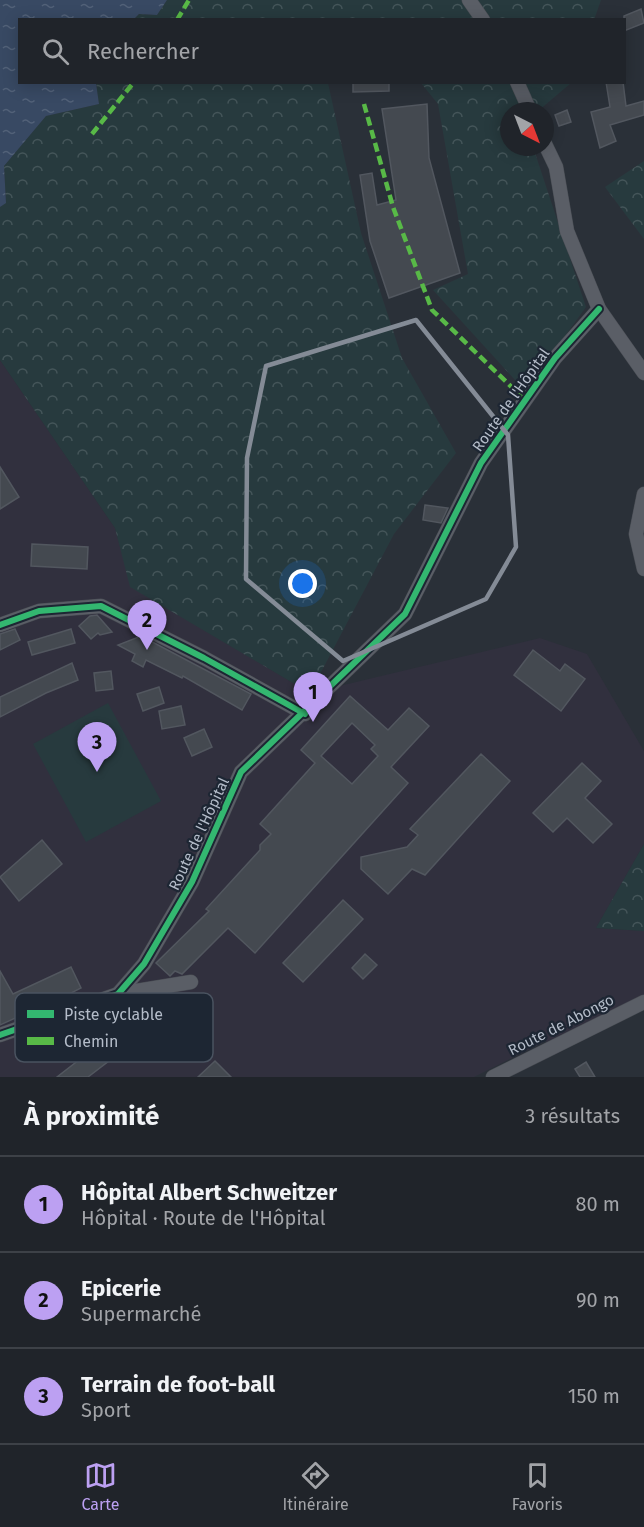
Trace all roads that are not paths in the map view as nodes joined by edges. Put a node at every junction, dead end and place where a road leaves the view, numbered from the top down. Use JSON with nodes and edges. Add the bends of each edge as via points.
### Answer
{"nodes":[{"id":1,"x":469,"y":0,"type":"edge"},
{"id":2,"x":482,"y":18,"type":"edge"},
{"id":3,"x":518,"y":84,"type":"edge"},
{"id":4,"x":526,"y":102,"type":"edge"},
{"id":5,"x":551,"y":156,"type":"edge"},
{"id":6,"x":599,"y":309,"type":"junction"},
{"id":7,"x":644,"y":373,"type":"edge"},
{"id":8,"x":644,"y":494,"type":"edge"},
{"id":9,"x":644,"y":569,"type":"edge"},
{"id":10,"x":0,"y":625,"type":"edge"},
{"id":11,"x":305,"y":714,"type":"junction"},
{"id":12,"x":144,"y":964,"type":"junction"},
{"id":13,"x":191,"y":982,"type":"dead end"},
{"id":14,"x":163,"y":985,"type":"junction"},
{"id":15,"x":119,"y":993,"type":"edge"},
{"id":16,"x":123,"y":993,"type":"edge"},
{"id":17,"x":644,"y":1002,"type":"edge"},
{"id":18,"x":15,"y":1030,"type":"edge"},
{"id":19,"x":0,"y":1035,"type":"edge"},
{"id":20,"x":493,"y":1077,"type":"edge"}],
"edges":[{"from":1,"to":2,"type":"street"},
{"from":3,"to":4,"type":"street"},
{"from":5,"to":6,"type":"street","via":[[567,231]]},
{"from":6,"to":7,"type":"street"},
{"from":6,"to":11,"type":"street","name":"Route de l'Hôpital","via":[[555,358],[481,463],[405,614]]},
{"from":8,"to":9,"type":"street","via":[[636,534]]},
{"from":10,"to":11,"type":"street","via":[[39,611],[101,606]]},
{"from":11,"to":12,"type":"street","name":"Route de l'Hôpital","via":[[241,772],[192,882]]},
{"from":12,"to":14,"type":"street"},
{"from":12,"to":15,"type":"street","name":"Route de l'Hôpital"},
{"from":13,"to":14,"type":"street"},
{"from":14,"to":16,"type":"street"},
{"from":17,"to":20,"type":"street","name":"Route de Abongo"},
{"from":18,"to":19,"type":"street","name":"Route de l'Hôpital"}]}
